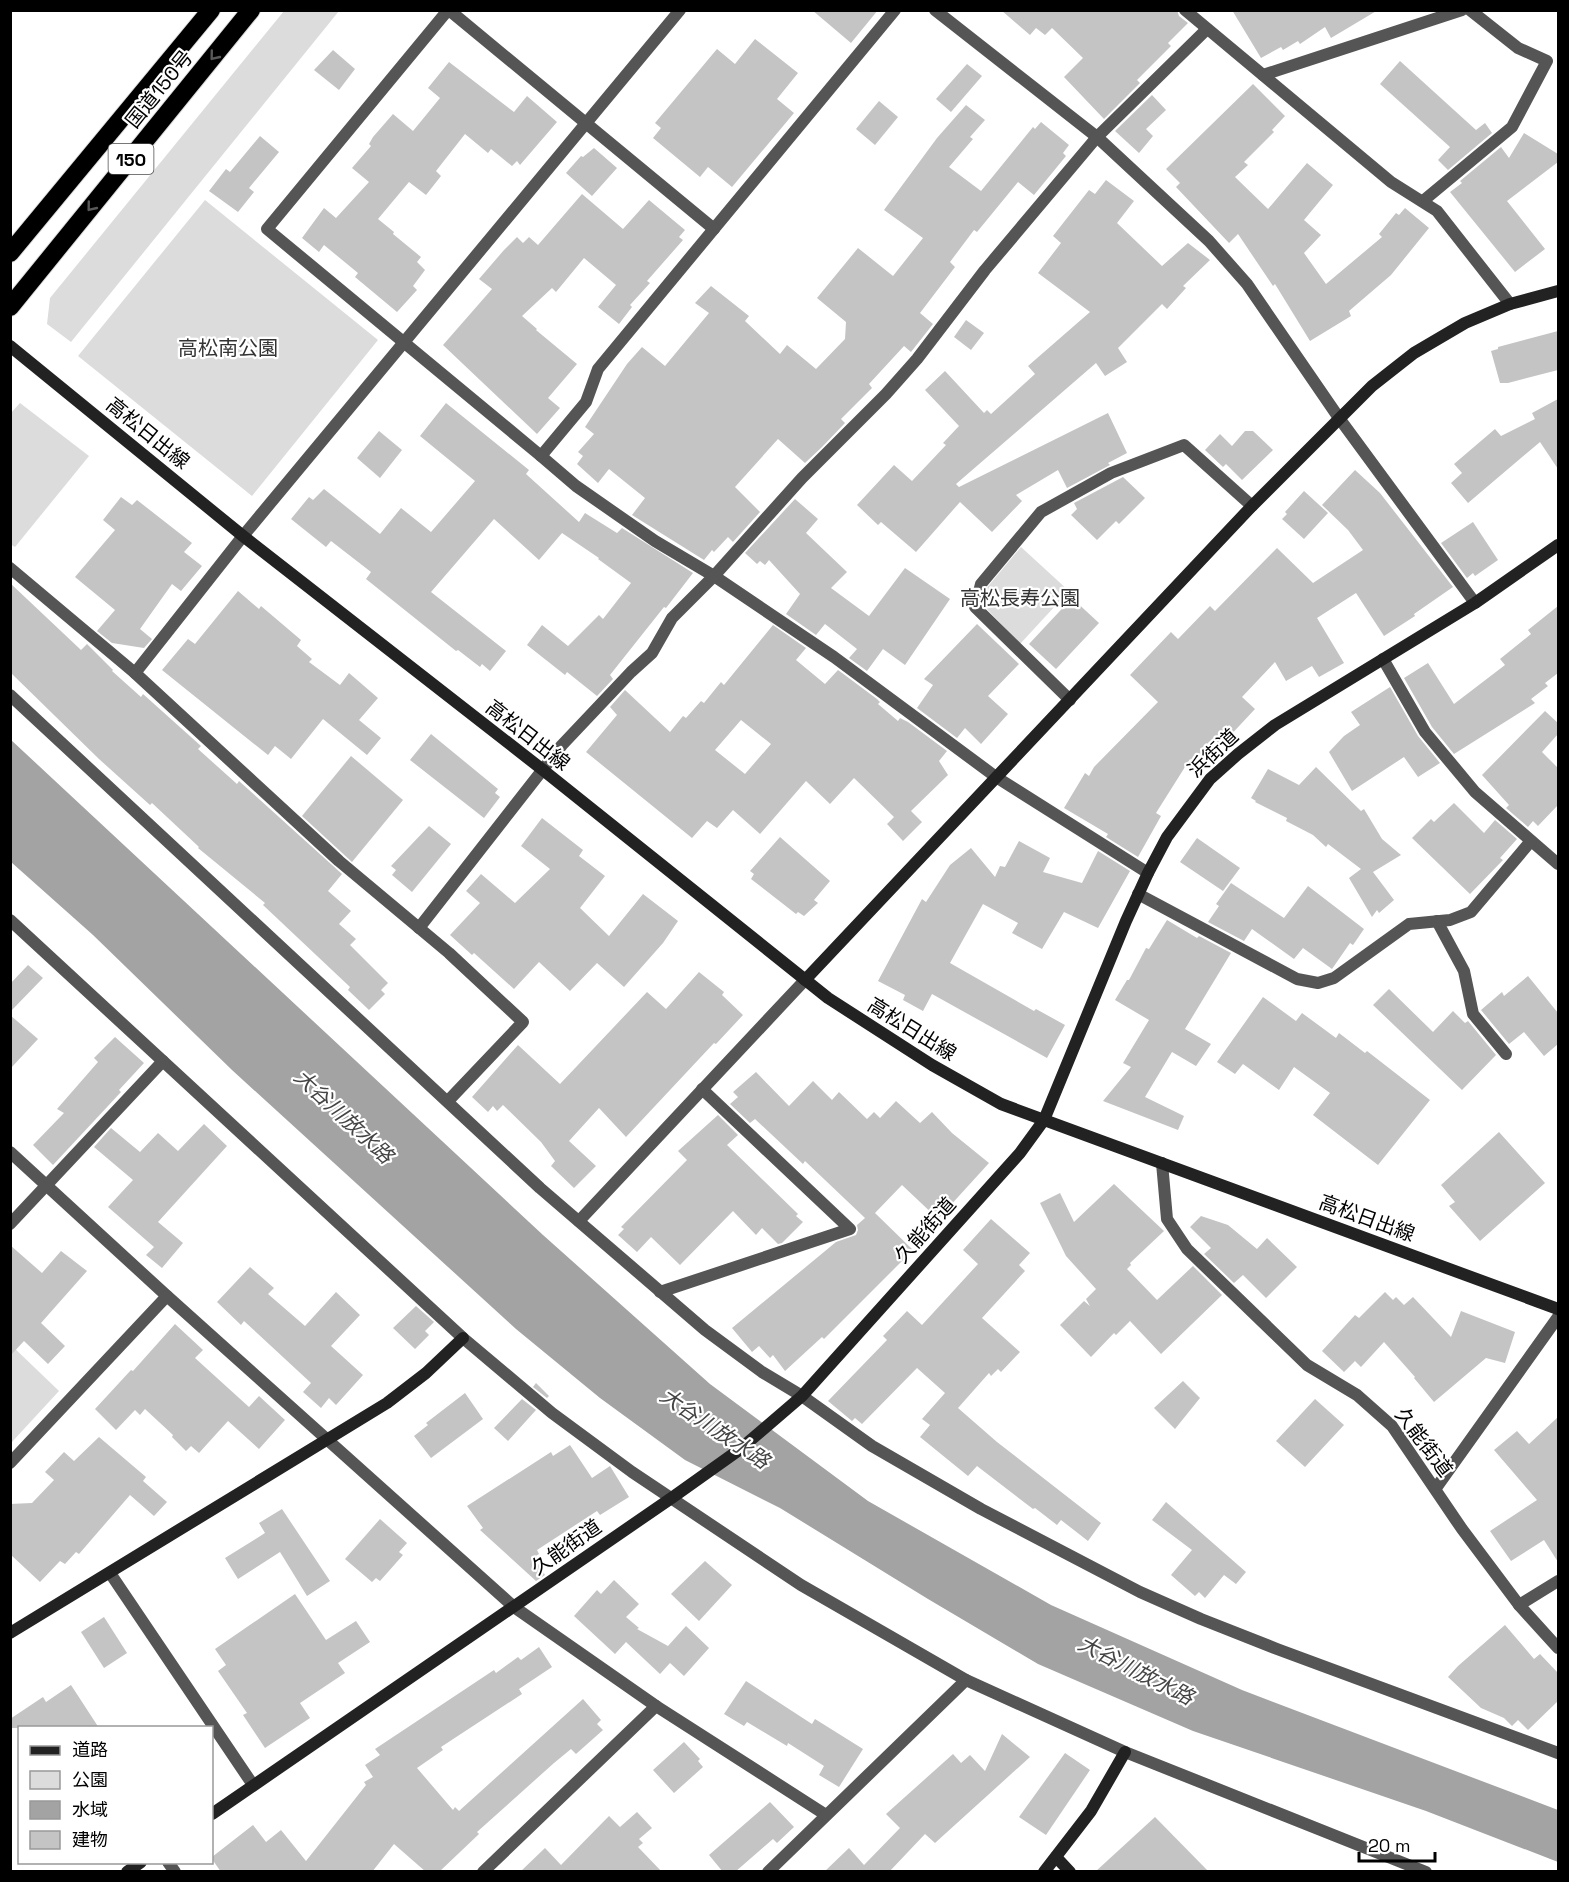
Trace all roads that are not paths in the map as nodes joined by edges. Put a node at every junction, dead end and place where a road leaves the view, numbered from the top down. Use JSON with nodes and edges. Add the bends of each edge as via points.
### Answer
{"nodes":[{"id":1,"x":211,"y":10,"type":"edge"},
{"id":2,"x":251,"y":10,"type":"edge"},
{"id":3,"x":448,"y":10,"type":"edge"},
{"id":4,"x":680,"y":10,"type":"edge"},
{"id":5,"x":895,"y":10,"type":"edge"},
{"id":6,"x":935,"y":10,"type":"edge"},
{"id":7,"x":1185,"y":10,"type":"edge"},
{"id":8,"x":1462,"y":10,"type":"edge"},
{"id":9,"x":1470,"y":10,"type":"edge"},
{"id":10,"x":1440,"y":14,"type":"edge"},
{"id":11,"x":1207,"y":29,"type":"junction"},
{"id":12,"x":1263,"y":75,"type":"junction"},
{"id":13,"x":587,"y":123,"type":"junction"},
{"id":14,"x":1097,"y":137,"type":"junction"},
{"id":15,"x":1423,"y":201,"type":"junction"},
{"id":16,"x":714,"y":229,"type":"junction"},
{"id":17,"x":10,"y":253,"type":"edge"},
{"id":18,"x":1558,"y":291,"type":"edge"},
{"id":19,"x":1510,"y":304,"type":"junction"},
{"id":20,"x":10,"y":307,"type":"edge"},
{"id":21,"x":405,"y":342,"type":"junction"},
{"id":22,"x":10,"y":346,"type":"edge"},
{"id":23,"x":1339,"y":418,"type":"junction"},
{"id":24,"x":541,"y":456,"type":"junction"},
{"id":25,"x":1252,"y":506,"type":"junction"},
{"id":26,"x":243,"y":536,"type":"junction"},
{"id":27,"x":1558,"y":545,"type":"edge"},
{"id":28,"x":10,"y":568,"type":"edge"},
{"id":29,"x":714,"y":576,"type":"junction"},
{"id":30,"x":1475,"y":603,"type":"junction"},
{"id":31,"x":1383,"y":659,"type":"junction"},
{"id":32,"x":135,"y":673,"type":"junction"},
{"id":33,"x":10,"y":696,"type":"edge"},
{"id":34,"x":1070,"y":700,"type":"junction"},
{"id":35,"x":543,"y":770,"type":"junction"},
{"id":36,"x":996,"y":777,"type":"junction"},
{"id":37,"x":1531,"y":841,"type":"junction"},
{"id":38,"x":1558,"y":864,"type":"edge"},
{"id":39,"x":1148,"y":873,"type":"junction"},
{"id":40,"x":1138,"y":894,"type":"junction"},
{"id":41,"x":10,"y":920,"type":"edge"},
{"id":42,"x":1437,"y":921,"type":"junction"},
{"id":43,"x":419,"y":928,"type":"junction"},
{"id":44,"x":804,"y":980,"type":"junction"},
{"id":45,"x":1506,"y":1053,"type":"dead end"},
{"id":46,"x":163,"y":1061,"type":"junction"},
{"id":47,"x":702,"y":1089,"type":"junction"},
{"id":48,"x":448,"y":1101,"type":"junction"},
{"id":49,"x":1044,"y":1120,"type":"junction"},
{"id":50,"x":10,"y":1152,"type":"edge"},
{"id":51,"x":1162,"y":1163,"type":"junction"},
{"id":52,"x":46,"y":1185,"type":"junction"},
{"id":53,"x":579,"y":1221,"type":"junction"},
{"id":54,"x":10,"y":1224,"type":"edge"},
{"id":55,"x":660,"y":1292,"type":"junction"},
{"id":56,"x":167,"y":1296,"type":"junction"},
{"id":57,"x":1558,"y":1309,"type":"edge"},
{"id":58,"x":1558,"y":1317,"type":"edge"},
{"id":59,"x":463,"y":1338,"type":"junction"},
{"id":60,"x":802,"y":1396,"type":"junction"},
{"id":61,"x":327,"y":1441,"type":"junction"},
{"id":62,"x":10,"y":1463,"type":"edge"},
{"id":63,"x":1436,"y":1488,"type":"junction"},
{"id":64,"x":673,"y":1497,"type":"junction"},
{"id":65,"x":110,"y":1573,"type":"junction"},
{"id":66,"x":1558,"y":1581,"type":"edge"},
{"id":67,"x":1519,"y":1605,"type":"junction"},
{"id":68,"x":514,"y":1607,"type":"junction"},
{"id":69,"x":10,"y":1633,"type":"edge"},
{"id":70,"x":1558,"y":1648,"type":"edge"},
{"id":71,"x":966,"y":1680,"type":"junction"},
{"id":72,"x":656,"y":1706,"type":"junction"},
{"id":73,"x":1125,"y":1752,"type":"junction"},
{"id":74,"x":1558,"y":1753,"type":"edge"},
{"id":75,"x":253,"y":1785,"type":"junction"},
{"id":76,"x":213,"y":1813,"type":"edge"},
{"id":77,"x":826,"y":1815,"type":"junction"},
{"id":78,"x":1056,"y":1857,"type":"junction"},
{"id":79,"x":483,"y":1872,"type":"edge"},
{"id":80,"x":768,"y":1872,"type":"edge"},
{"id":81,"x":1044,"y":1872,"type":"edge"},
{"id":82,"x":1070,"y":1872,"type":"edge"},
{"id":83,"x":1426,"y":1872,"type":"edge"}],
"edges":[{"from":1,"to":17,"type":"highway","name":"国道150号","number":"150"},
{"from":2,"to":20,"type":"highway","name":"国道150号","number":"150","one_way":true},
{"from":3,"to":13,"type":"street"},
{"from":3,"to":21,"type":"street","via":[[267,229]]},
{"from":4,"to":13,"type":"street"},
{"from":5,"to":16,"type":"street"},
{"from":6,"to":14,"type":"street"},
{"from":7,"to":11,"type":"street"},
{"from":8,"to":10,"type":"street"},
{"from":9,"to":15,"type":"street","via":[[1518,48],[1546,61],[1512,127]]},
{"from":10,"to":12,"type":"street"},
{"from":11,"to":12,"type":"street"},
{"from":11,"to":14,"type":"street"},
{"from":12,"to":15,"type":"street","via":[[1391,182]]},
{"from":13,"to":16,"type":"street"},
{"from":13,"to":21,"type":"street"},
{"from":14,"to":23,"type":"street","via":[[1209,241],[1247,284]]},
{"from":14,"to":29,"type":"street","via":[[985,270],[917,359]]},
{"from":15,"to":19,"type":"street","via":[[1437,212]]},
{"from":16,"to":24,"type":"street","via":[[598,369],[586,402]]},
{"from":18,"to":19,"type":"street"},
{"from":19,"to":23,"type":"street","via":[[1465,323],[1414,352]]},
{"from":21,"to":24,"type":"street"},
{"from":21,"to":26,"type":"street"},
{"from":22,"to":26,"type":"street","name":"高松日出線"},
{"from":23,"to":25,"type":"street"},
{"from":23,"to":30,"type":"street"},
{"from":24,"to":29,"type":"street","via":[[655,541]]},
{"from":25,"to":34,"type":"street"},
{"from":25,"to":34,"type":"street","via":[[1184,445],[1111,473],[1041,512],[981,584],[975,607]]},
{"from":26,"to":32,"type":"street"},
{"from":26,"to":35,"type":"street","name":"高松日出線"},
{"from":27,"to":30,"type":"street","name":"浜街道"},
{"from":28,"to":32,"type":"street"},
{"from":29,"to":35,"type":"street","via":[[672,618],[652,653],[562,745]]},
{"from":29,"to":36,"type":"street","via":[[834,657]]},
{"from":30,"to":31,"type":"street","name":"浜街道"},
{"from":31,"to":37,"type":"street","via":[[1425,732],[1475,792]]},
{"from":31,"to":39,"type":"street","name":"浜街道","via":[[1275,725],[1210,779],[1167,837]]},
{"from":32,"to":43,"type":"street","via":[[339,861]]},
{"from":33,"to":48,"type":"street"},
{"from":34,"to":36,"type":"street"},
{"from":35,"to":43,"type":"street"},
{"from":35,"to":44,"type":"street","name":"高松日出線"},
{"from":36,"to":39,"type":"street"},
{"from":36,"to":44,"type":"street"},
{"from":37,"to":38,"type":"street"},
{"from":37,"to":42,"type":"street","via":[[1471,912]]},
{"from":39,"to":40,"type":"street","name":"浜街道"},
{"from":40,"to":42,"type":"street","via":[[1298,979],[1318,982],[1334,978],[1409,924]]},
{"from":40,"to":49,"type":"street","name":"浜街道"},
{"from":41,"to":46,"type":"street"},
{"from":42,"to":45,"type":"street","via":[[1464,971],[1473,1014]]},
{"from":43,"to":48,"type":"street","via":[[523,1022]]},
{"from":44,"to":47,"type":"street"},
{"from":44,"to":49,"type":"street","name":"高松日出線","via":[[932,1065],[1001,1104]]},
{"from":46,"to":52,"type":"street"},
{"from":46,"to":59,"type":"street"},
{"from":47,"to":53,"type":"street"},
{"from":47,"to":55,"type":"street","via":[[850,1229]]},
{"from":48,"to":53,"type":"street"},
{"from":49,"to":51,"type":"street"},
{"from":49,"to":60,"type":"street","name":"久能街道","via":[[1020,1153]]},
{"from":50,"to":52,"type":"street"},
{"from":51,"to":57,"type":"street","name":"高松日出線"},
{"from":51,"to":63,"type":"street","name":"久能街道","via":[[1167,1219],[1187,1249],[1307,1365],[1358,1395],[1392,1426]]},
{"from":52,"to":54,"type":"street"},
{"from":52,"to":56,"type":"street"},
{"from":53,"to":55,"type":"street"},
{"from":55,"to":60,"type":"street","via":[[762,1372]]},
{"from":56,"to":61,"type":"street"},
{"from":56,"to":62,"type":"street"},
{"from":58,"to":63,"type":"street"},
{"from":59,"to":61,"type":"street","via":[[426,1374]]},
{"from":59,"to":64,"type":"street","via":[[552,1413]]},
{"from":60,"to":64,"type":"street","name":"久能街道","via":[[747,1443]]},
{"from":60,"to":74,"type":"street","via":[[872,1446],[981,1509],[1140,1592],[1245,1636]]},
{"from":61,"to":65,"type":"street"},
{"from":61,"to":68,"type":"street"},
{"from":63,"to":67,"type":"street","name":"久能街道"},
{"from":64,"to":68,"type":"street","name":"久能街道"},
{"from":64,"to":71,"type":"street","via":[[801,1585]]},
{"from":65,"to":69,"type":"street"},
{"from":65,"to":75,"type":"street"},
{"from":66,"to":67,"type":"street"},
{"from":67,"to":70,"type":"street","name":"久能街道"},
{"from":68,"to":72,"type":"street"},
{"from":68,"to":75,"type":"street","name":"久能街道"},
{"from":71,"to":73,"type":"street"},
{"from":71,"to":77,"type":"street"},
{"from":72,"to":77,"type":"street"},
{"from":72,"to":79,"type":"street"},
{"from":73,"to":78,"type":"street","via":[[1091,1811]]},
{"from":73,"to":83,"type":"street"},
{"from":75,"to":76,"type":"street","name":"久能街道"},
{"from":77,"to":80,"type":"street"},
{"from":78,"to":81,"type":"street"},
{"from":78,"to":82,"type":"street"}]}
